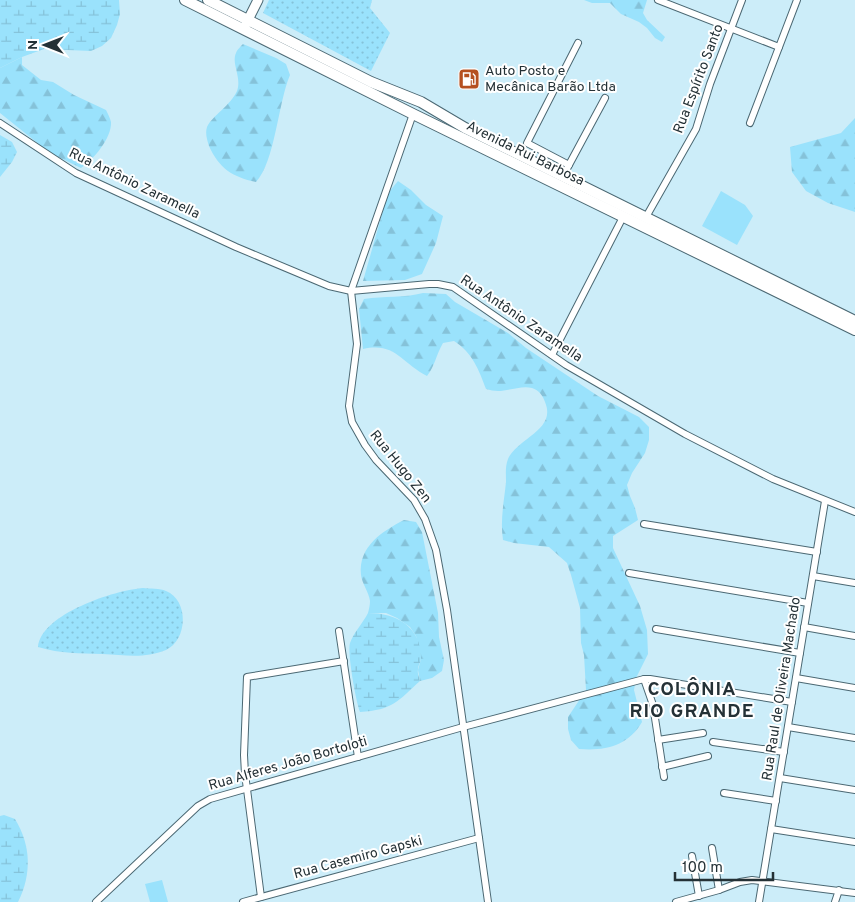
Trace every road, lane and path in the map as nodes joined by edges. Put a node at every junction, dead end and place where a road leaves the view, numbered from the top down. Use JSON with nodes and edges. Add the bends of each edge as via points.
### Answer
{"nodes":[{"id":1,"x":185,"y":0,"type":"edge"},
{"id":2,"x":208,"y":0,"type":"edge"},
{"id":3,"x":258,"y":0,"type":"edge"},
{"id":4,"x":658,"y":0,"type":"edge"},
{"id":5,"x":742,"y":0,"type":"edge"},
{"id":6,"x":797,"y":0,"type":"edge"},
{"id":7,"x":246,"y":24,"type":"junction"},
{"id":8,"x":731,"y":28,"type":"junction"},
{"id":9,"x":578,"y":43,"type":"dead end"},
{"id":10,"x":780,"y":47,"type":"junction"},
{"id":11,"x":604,"y":98,"type":"dead end"},
{"id":12,"x":419,"y":101,"type":"junction"},
{"id":13,"x":412,"y":113,"type":"junction"},
{"id":14,"x":0,"y":123,"type":"edge"},
{"id":15,"x":750,"y":123,"type":"dead end"},
{"id":16,"x":569,"y":165,"type":"junction"},
{"id":17,"x":563,"y":176,"type":"junction"},
{"id":18,"x":646,"y":217,"type":"junction"},
{"id":19,"x":623,"y":218,"type":"junction"},
{"id":20,"x":351,"y":291,"type":"junction"},
{"id":21,"x":855,"y":321,"type":"edge"},
{"id":22,"x":855,"y":330,"type":"edge"},
{"id":23,"x":552,"y":355,"type":"junction"},
{"id":24,"x":825,"y":501,"type":"junction"},
{"id":25,"x":855,"y":512,"type":"edge"},
{"id":26,"x":644,"y":524,"type":"dead end"},
{"id":27,"x":817,"y":552,"type":"junction"},
{"id":28,"x":630,"y":573,"type":"dead end"},
{"id":29,"x":813,"y":576,"type":"junction"},
{"id":30,"x":855,"y":583,"type":"edge"},
{"id":31,"x":808,"y":603,"type":"junction"},
{"id":32,"x":804,"y":628,"type":"junction"},
{"id":33,"x":656,"y":629,"type":"dead end"},
{"id":34,"x":339,"y":631,"type":"dead end"},
{"id":35,"x":855,"y":636,"type":"edge"},
{"id":36,"x":800,"y":653,"type":"junction"},
{"id":37,"x":344,"y":661,"type":"junction"},
{"id":38,"x":796,"y":678,"type":"junction"},
{"id":39,"x":644,"y":679,"type":"junction"},
{"id":40,"x":855,"y":688,"type":"edge"},
{"id":41,"x":792,"y":702,"type":"junction"},
{"id":42,"x":463,"y":727,"type":"junction"},
{"id":43,"x":788,"y":727,"type":"junction"},
{"id":44,"x":703,"y":733,"type":"dead end"},
{"id":45,"x":855,"y":738,"type":"edge"},
{"id":46,"x":658,"y":740,"type":"junction"},
{"id":47,"x":713,"y":742,"type":"dead end"},
{"id":48,"x":784,"y":752,"type":"junction"},
{"id":49,"x":708,"y":756,"type":"dead end"},
{"id":50,"x":358,"y":757,"type":"junction"},
{"id":51,"x":662,"y":767,"type":"junction"},
{"id":52,"x":664,"y":777,"type":"dead end"},
{"id":53,"x":780,"y":778,"type":"junction"},
{"id":54,"x":246,"y":789,"type":"junction"},
{"id":55,"x":855,"y":790,"type":"edge"},
{"id":56,"x":724,"y":793,"type":"dead end"},
{"id":57,"x":776,"y":801,"type":"junction"},
{"id":58,"x":771,"y":829,"type":"junction"},
{"id":59,"x":478,"y":838,"type":"junction"},
{"id":60,"x":855,"y":842,"type":"edge"},
{"id":61,"x":712,"y":848,"type":"dead end"},
{"id":62,"x":692,"y":856,"type":"dead end"},
{"id":63,"x":763,"y":880,"type":"junction"},
{"id":64,"x":719,"y":890,"type":"junction"},
{"id":65,"x":839,"y":890,"type":"junction"},
{"id":66,"x":855,"y":893,"type":"edge"},
{"id":67,"x":698,"y":896,"type":"junction"},
{"id":68,"x":261,"y":897,"type":"junction"},
{"id":69,"x":96,"y":902,"type":"edge"},
{"id":70,"x":243,"y":902,"type":"edge"},
{"id":71,"x":488,"y":902,"type":"edge"},
{"id":72,"x":676,"y":902,"type":"edge"},
{"id":73,"x":759,"y":902,"type":"edge"},
{"id":74,"x":835,"y":902,"type":"edge"}],
"edges":[{"from":1,"to":7,"type":"main road","name":"Avenida Rui Barbosa"},
{"from":2,"to":7,"type":"main road","name":"Avenida Rui Barbosa"},
{"from":3,"to":7,"type":"main road"},
{"from":4,"to":8,"type":"street"},
{"from":5,"to":8,"type":"street","name":"Rua Espírito Santo"},
{"from":6,"to":10,"type":"street"},
{"from":7,"to":12,"type":"main road","name":"Avenida Rui Barbosa"},
{"from":7,"to":13,"type":"main road","name":"Avenida Rui Barbosa"},
{"from":8,"to":10,"type":"street"},
{"from":8,"to":18,"type":"street","name":"Rua Espírito Santo","via":[[696,129]]},
{"from":9,"to":16,"type":"street","via":[[527,143]]},
{"from":10,"to":15,"type":"street"},
{"from":11,"to":16,"type":"street"},
{"from":12,"to":13,"type":"main road","via":[[409,102],[408,108]]},
{"from":12,"to":17,"type":"main road","name":"Avenida Rui Barbosa"},
{"from":13,"to":19,"type":"main road","name":"Avenida Rui Barbosa"},
{"from":13,"to":20,"type":"street","name":"Rua Hugo Zen"},
{"from":14,"to":20,"type":"street","name":"Rua Antônio Zaramella","via":[[76,173],[265,260],[329,286]]},
{"from":16,"to":17,"type":"street"},
{"from":17,"to":18,"type":"main road","name":"Avenida Rui Barbosa"},
{"from":18,"to":21,"type":"main road","name":"Avenida Rui Barbosa"},
{"from":19,"to":22,"type":"main road","name":"Avenida Rui Barbosa"},
{"from":19,"to":23,"type":"street"},
{"from":20,"to":23,"type":"street","name":"Rua Antônio Zaramella","via":[[429,284],[453,287]]},
{"from":20,"to":42,"type":"street","name":"Rua Hugo Zen","via":[[357,344],[349,413],[371,453],[414,500],[431,534],[443,587]]},
{"from":23,"to":24,"type":"street","name":"Rua Antônio Zaramella","via":[[717,452]]},
{"from":24,"to":25,"type":"street","name":"Rua Antônio Zaramella"},
{"from":24,"to":27,"type":"street","name":"Rua Raul de Oliveira Machado"},
{"from":26,"to":27,"type":"street"},
{"from":27,"to":29,"type":"street","name":"Rua Raul de Oliveira Machado"},
{"from":28,"to":31,"type":"street"},
{"from":29,"to":30,"type":"street"},
{"from":29,"to":31,"type":"street","name":"Rua Raul de Oliveira Machado"},
{"from":31,"to":32,"type":"street","name":"Rua Raul de Oliveira Machado"},
{"from":32,"to":35,"type":"street"},
{"from":32,"to":36,"type":"street","name":"Rua Raul de Oliveira Machado"},
{"from":33,"to":36,"type":"street"},
{"from":34,"to":37,"type":"street"},
{"from":36,"to":38,"type":"street","name":"Rua Raul de Oliveira Machado"},
{"from":37,"to":50,"type":"street"},
{"from":37,"to":54,"type":"street","via":[[248,677],[244,755]]},
{"from":38,"to":40,"type":"street"},
{"from":38,"to":41,"type":"street","name":"Rua Raul de Oliveira Machado"},
{"from":39,"to":41,"type":"street"},
{"from":39,"to":42,"type":"street","name":"Rua Alferes João Bortoloti"},
{"from":39,"to":46,"type":"street","via":[[651,697]]},
{"from":41,"to":43,"type":"street","name":"Rua Raul de Oliveira Machado"},
{"from":42,"to":50,"type":"street","name":"Rua Alferes João Bortoloti"},
{"from":42,"to":59,"type":"street","name":"Rua Hugo Zen"},
{"from":43,"to":45,"type":"street"},
{"from":43,"to":48,"type":"street","name":"Rua Raul de Oliveira Machado"},
{"from":44,"to":46,"type":"street"},
{"from":46,"to":51,"type":"street"},
{"from":47,"to":48,"type":"street"},
{"from":48,"to":53,"type":"street","name":"Rua Raul de Oliveira Machado"},
{"from":49,"to":51,"type":"street"},
{"from":50,"to":54,"type":"street","name":"Rua Alferes João Bortoloti"},
{"from":51,"to":52,"type":"street"},
{"from":53,"to":55,"type":"street"},
{"from":53,"to":57,"type":"street","name":"Rua Raul de Oliveira Machado"},
{"from":54,"to":68,"type":"street"},
{"from":54,"to":69,"type":"street","name":"Rua Alferes João Bortoloti","via":[[210,799],[198,806]]},
{"from":56,"to":57,"type":"street"},
{"from":57,"to":58,"type":"street","name":"Rua Raul de Oliveira Machado"},
{"from":58,"to":60,"type":"street"},
{"from":58,"to":63,"type":"street","name":"Rua Raul de Oliveira Machado"},
{"from":59,"to":68,"type":"street","name":"Rua Casemiro Gapski"},
{"from":59,"to":71,"type":"street","name":"Rua Hugo Zen"},
{"from":61,"to":64,"type":"street"},
{"from":62,"to":67,"type":"street"},
{"from":63,"to":64,"type":"street","via":[[745,880]]},
{"from":63,"to":65,"type":"street"},
{"from":63,"to":73,"type":"street","name":"Rua Raul de Oliveira Machado"},
{"from":64,"to":67,"type":"street"},
{"from":65,"to":66,"type":"street"},
{"from":65,"to":74,"type":"street"},
{"from":67,"to":72,"type":"street"},
{"from":68,"to":70,"type":"street","name":"Rua Casemiro Gapski"}]}
